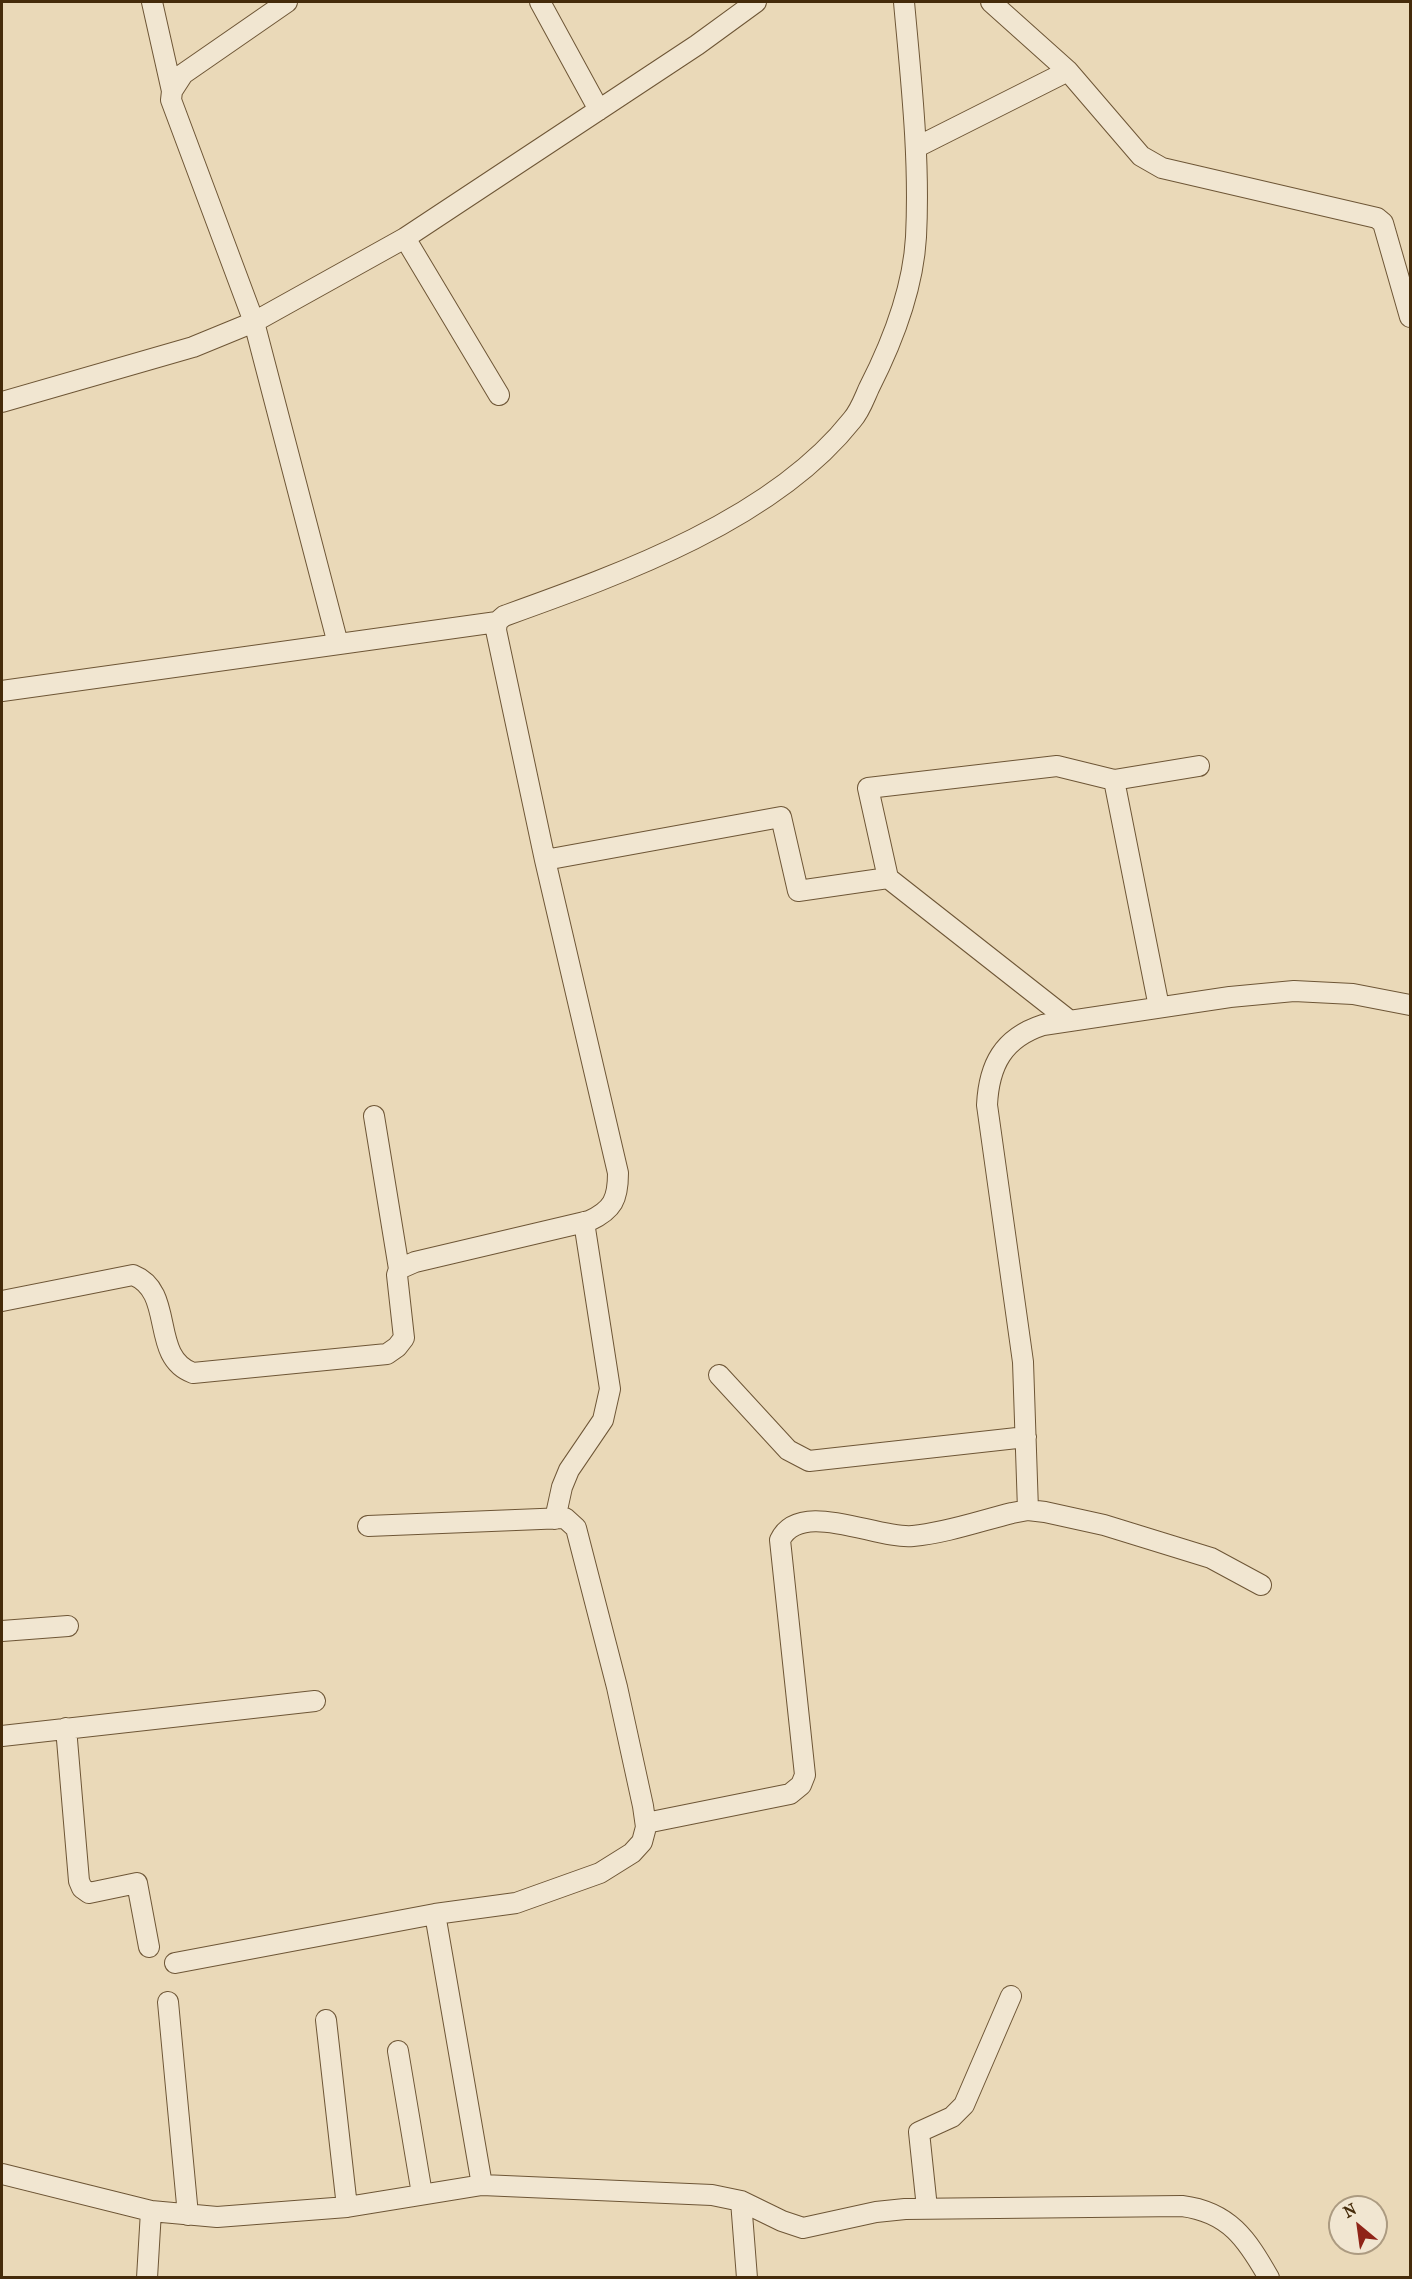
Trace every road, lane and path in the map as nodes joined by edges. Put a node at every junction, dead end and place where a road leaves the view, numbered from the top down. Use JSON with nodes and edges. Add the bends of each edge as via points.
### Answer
{"nodes":[{"id":1,"x":152,"y":2,"type":"edge"},
{"id":2,"x":287,"y":2,"type":"edge"},
{"id":3,"x":540,"y":2,"type":"edge"},
{"id":4,"x":756,"y":2,"type":"edge"},
{"id":5,"x":904,"y":2,"type":"edge"},
{"id":6,"x":991,"y":2,"type":"edge"},
{"id":7,"x":1068,"y":71,"type":"junction"},
{"id":8,"x":172,"y":91,"type":"junction"},
{"id":9,"x":599,"y":110,"type":"junction"},
{"id":10,"x":917,"y":147,"type":"junction"},
{"id":11,"x":405,"y":238,"type":"junction"},
{"id":12,"x":1410,"y":317,"type":"edge"},
{"id":13,"x":254,"y":322,"type":"junction"},
{"id":14,"x":499,"y":395,"type":"dead end"},
{"id":15,"x":2,"y":402,"type":"edge"},
{"id":16,"x":498,"y":622,"type":"junction"},
{"id":17,"x":338,"y":644,"type":"junction"},
{"id":18,"x":2,"y":691,"type":"edge"},
{"id":19,"x":1199,"y":766,"type":"dead end"},
{"id":20,"x":1114,"y":780,"type":"junction"},
{"id":21,"x":544,"y":860,"type":"junction"},
{"id":22,"x":888,"y":878,"type":"junction"},
{"id":23,"x":1410,"y":1005,"type":"edge"},
{"id":24,"x":1159,"y":1008,"type":"junction"},
{"id":25,"x":1070,"y":1021,"type":"junction"},
{"id":26,"x":374,"y":1116,"type":"dead end"},
{"id":27,"x":584,"y":1222,"type":"junction"},
{"id":28,"x":399,"y":1269,"type":"junction"},
{"id":29,"x":2,"y":1301,"type":"edge"},
{"id":30,"x":719,"y":1375,"type":"dead end"},
{"id":31,"x":1026,"y":1437,"type":"junction"},
{"id":32,"x":1028,"y":1510,"type":"junction"},
{"id":33,"x":555,"y":1519,"type":"junction"},
{"id":34,"x":368,"y":1526,"type":"dead end"},
{"id":35,"x":1261,"y":1585,"type":"dead end"},
{"id":36,"x":68,"y":1626,"type":"dead end"},
{"id":37,"x":2,"y":1632,"type":"edge"},
{"id":38,"x":315,"y":1701,"type":"dead end"},
{"id":39,"x":66,"y":1728,"type":"junction"},
{"id":40,"x":2,"y":1736,"type":"edge"},
{"id":41,"x":646,"y":1823,"type":"junction"},
{"id":42,"x":435,"y":1914,"type":"junction"},
{"id":43,"x":149,"y":1947,"type":"dead end"},
{"id":44,"x":175,"y":1963,"type":"dead end"},
{"id":45,"x":1011,"y":1996,"type":"dead end"},
{"id":46,"x":168,"y":2002,"type":"dead end"},
{"id":47,"x":326,"y":2020,"type":"dead end"},
{"id":48,"x":398,"y":2051,"type":"dead end"},
{"id":49,"x":2,"y":2174,"type":"edge"},
{"id":50,"x":482,"y":2185,"type":"junction"},
{"id":51,"x":422,"y":2194,"type":"junction"},
{"id":52,"x":741,"y":2201,"type":"junction"},
{"id":53,"x":347,"y":2207,"type":"junction"},
{"id":54,"x":927,"y":2208,"type":"junction"},
{"id":55,"x":151,"y":2211,"type":"junction"},
{"id":56,"x":188,"y":2215,"type":"junction"},
{"id":57,"x":147,"y":2277,"type":"edge"},
{"id":58,"x":747,"y":2277,"type":"edge"},
{"id":59,"x":1269,"y":2277,"type":"edge"}],
"edges":[{"from":1,"to":8,"type":"street"},
{"from":2,"to":8,"type":"street","via":[[183,74]]},
{"from":3,"to":9,"type":"street"},
{"from":4,"to":9,"type":"street"},
{"from":5,"to":10,"type":"street"},
{"from":6,"to":7,"type":"street"},
{"from":7,"to":10,"type":"street"},
{"from":7,"to":12,"type":"street","via":[[1151,164],[1377,218],[1383,223]]},
{"from":8,"to":13,"type":"street","via":[[173,108]]},
{"from":9,"to":11,"type":"street"},
{"from":10,"to":16,"type":"street","via":[[916,239],[904,303],[883,362],[855,417],[836,440],[767,496],[722,523],[620,573],[504,616]]},
{"from":11,"to":13,"type":"street"},
{"from":11,"to":14,"type":"street"},
{"from":13,"to":15,"type":"street","via":[[193,347]]},
{"from":13,"to":17,"type":"street"},
{"from":16,"to":17,"type":"street"},
{"from":16,"to":21,"type":"street","via":[[495,630]]},
{"from":17,"to":18,"type":"street"},
{"from":19,"to":20,"type":"street"},
{"from":20,"to":22,"type":"street","via":[[1057,766],[867,788]]},
{"from":20,"to":24,"type":"street"},
{"from":21,"to":22,"type":"street","via":[[780,817],[798,891]]},
{"from":21,"to":27,"type":"street","via":[[618,1173],[618,1192],[610,1209]]},
{"from":22,"to":25,"type":"street"},
{"from":23,"to":24,"type":"street","via":[[1353,994],[1294,991],[1230,996]]},
{"from":24,"to":25,"type":"street"},
{"from":25,"to":31,"type":"street","via":[[1027,1030],[1003,1052],[988,1082],[987,1105],[1023,1362]]},
{"from":26,"to":28,"type":"street"},
{"from":27,"to":28,"type":"street"},
{"from":27,"to":33,"type":"street","via":[[610,1389],[603,1420],[569,1470]]},
{"from":28,"to":29,"type":"street","via":[[404,1338],[387,1354],[201,1374],[183,1370],[170,1356],[155,1294],[143,1279],[134,1275]]},
{"from":30,"to":31,"type":"street","via":[[780,1442],[808,1461]]},
{"from":31,"to":32,"type":"street"},
{"from":32,"to":35,"type":"street","via":[[1104,1525],[1211,1558]]},
{"from":32,"to":41,"type":"street","via":[[911,1537],[836,1522],[797,1523],[789,1527],[780,1540],[806,1775],[790,1794]]},
{"from":33,"to":34,"type":"street"},
{"from":33,"to":41,"type":"street","via":[[565,1518],[576,1528],[617,1686]]},
{"from":36,"to":37,"type":"street"},
{"from":38,"to":39,"type":"street"},
{"from":39,"to":40,"type":"street"},
{"from":39,"to":43,"type":"street","via":[[79,1881],[89,1893],[137,1883]]},
{"from":41,"to":42,"type":"street","via":[[642,1842],[600,1873],[516,1903]]},
{"from":42,"to":44,"type":"street"},
{"from":42,"to":50,"type":"street"},
{"from":45,"to":54,"type":"street","via":[[964,2105],[952,2117],[919,2132]]},
{"from":46,"to":56,"type":"street"},
{"from":47,"to":53,"type":"street"},
{"from":48,"to":51,"type":"street"},
{"from":49,"to":55,"type":"street"},
{"from":50,"to":51,"type":"street"},
{"from":50,"to":52,"type":"street","via":[[712,2195]]},
{"from":51,"to":53,"type":"street"},
{"from":52,"to":54,"type":"street","via":[[803,2228],[876,2212]]},
{"from":52,"to":58,"type":"street"},
{"from":53,"to":56,"type":"street","via":[[245,2217]]},
{"from":54,"to":59,"type":"street","via":[[1203,2209],[1217,2215],[1244,2239]]},
{"from":55,"to":56,"type":"street"},
{"from":55,"to":57,"type":"street"}]}
